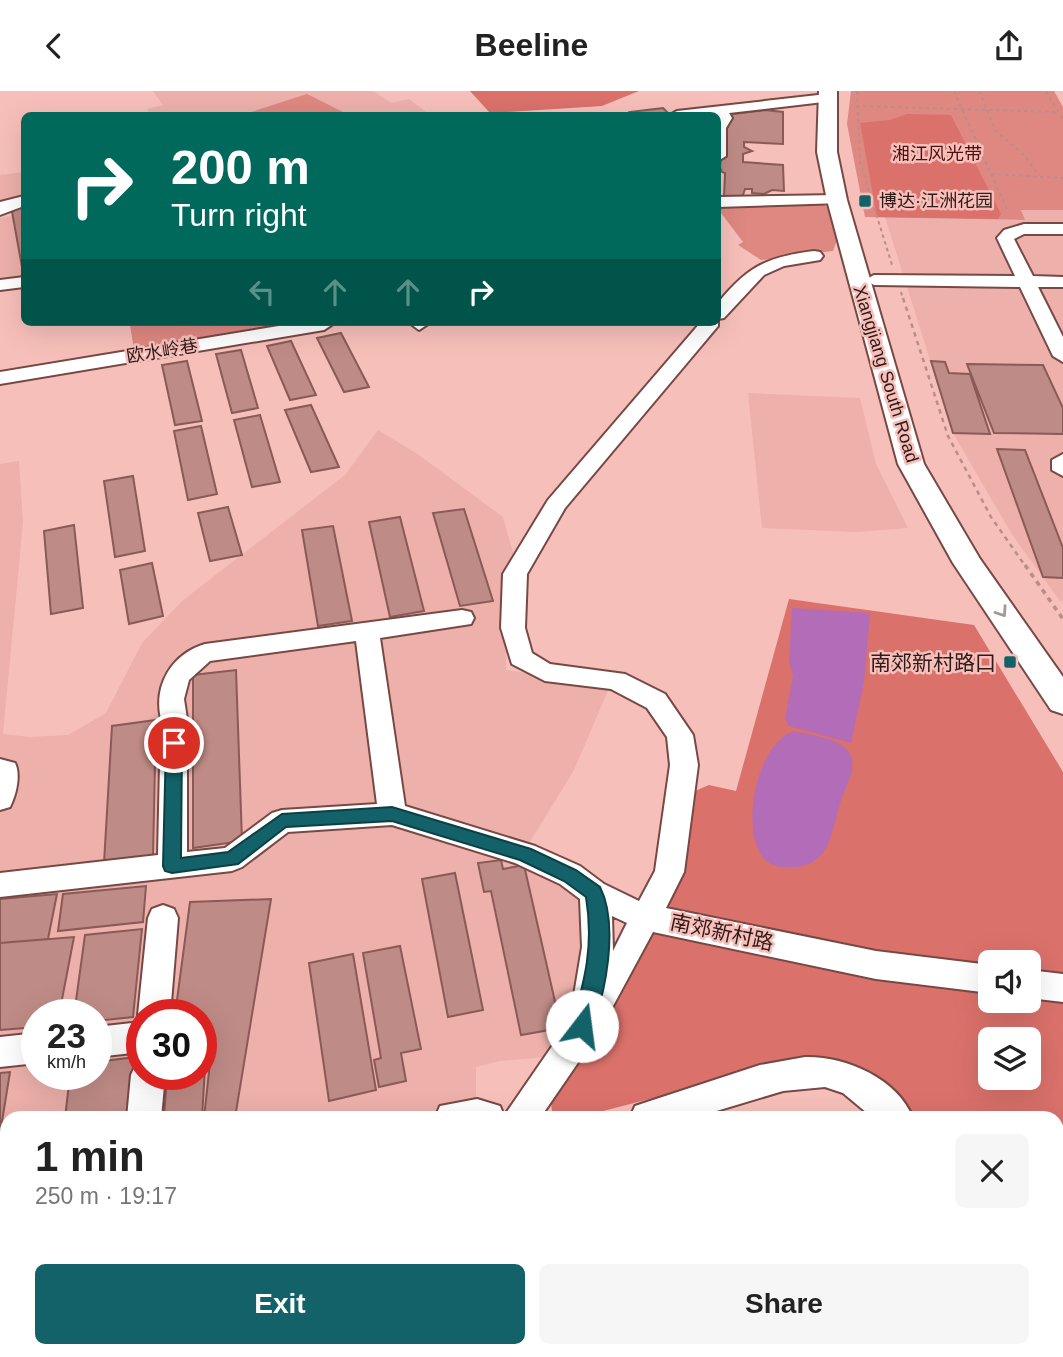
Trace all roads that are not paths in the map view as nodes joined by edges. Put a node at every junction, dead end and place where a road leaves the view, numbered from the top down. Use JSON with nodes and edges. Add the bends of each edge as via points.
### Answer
{"nodes":[{"id":1,"x":839,"y":96,"type":"edge"},
{"id":2,"x":718,"y":111,"type":"joint"},
{"id":3,"x":708,"y":112,"type":"edge"},
{"id":4,"x":836,"y":200,"type":"junction"},
{"id":5,"x":721,"y":202,"type":"edge"},
{"id":6,"x":1063,"y":229,"type":"edge"},
{"id":7,"x":814,"y":256,"type":"dead end"},
{"id":8,"x":886,"y":280,"type":"junction"},
{"id":9,"x":1028,"y":281,"type":"junction"},
{"id":10,"x":21,"y":282,"type":"edge"},
{"id":11,"x":1063,"y":282,"type":"edge"},
{"id":12,"x":0,"y":285,"type":"edge"},
{"id":13,"x":721,"y":310,"type":"edge"},
{"id":14,"x":312,"y":326,"type":"edge"},
{"id":15,"x":708,"y":326,"type":"edge"},
{"id":16,"x":1063,"y":356,"type":"edge"},
{"id":17,"x":0,"y":378,"type":"edge"},
{"id":18,"x":1063,"y":460,"type":"edge"},
{"id":19,"x":1063,"y":470,"type":"edge"},
{"id":20,"x":462,"y":618,"type":"dead end"},
{"id":21,"x":367,"y":631,"type":"junction"},
{"id":22,"x":1063,"y":668,"type":"edge"},
{"id":23,"x":1063,"y":702,"type":"edge"},
{"id":24,"x":0,"y":769,"type":"edge"},
{"id":25,"x":0,"y":800,"type":"edge"},
{"id":26,"x":392,"y":814,"type":"junction"},
{"id":27,"x":172,"y":866,"type":"junction"},
{"id":28,"x":0,"y":885,"type":"edge"},
{"id":29,"x":594,"y":893,"type":"junction"},
{"id":30,"x":163,"y":918,"type":"dead end"},
{"id":31,"x":645,"y":918,"type":"junction"},
{"id":32,"x":978,"y":978,"type":"edge"},
{"id":33,"x":1041,"y":985,"type":"edge"},
{"id":34,"x":1063,"y":988,"type":"edge"},
{"id":35,"x":155,"y":999,"type":"edge"},
{"id":36,"x":582,"y":1026,"type":"junction"},
{"id":37,"x":21,"y":1050,"type":"edge"},
{"id":38,"x":0,"y":1052,"type":"edge"},
{"id":39,"x":147,"y":1090,"type":"edge"},
{"id":40,"x":145,"y":1111,"type":"edge"},
{"id":41,"x":525,"y":1111,"type":"edge"},
{"id":42,"x":669,"y":1111,"type":"edge"},
{"id":43,"x":889,"y":1111,"type":"edge"}],
"edges":[{"from":1,"to":2,"type":"street"},
{"from":1,"to":4,"type":"main road","name":"Xiangjiang South Road","via":[[827,152]]},
{"from":1,"to":8,"type":"main road","name":"Xiangjiang South Road","via":[[843,155]]},
{"from":2,"to":3,"type":"street"},
{"from":4,"to":5,"type":"street"},
{"from":4,"to":23,"type":"main road","name":"Xiangjiang South Road","one_way":true,"via":[[911,464],[968,563]]},
{"from":6,"to":9,"type":"street","via":[[1021,229],[1006,235]]},
{"from":7,"to":13,"type":"street","via":[[779,260],[754,271]]},
{"from":8,"to":9,"type":"street"},
{"from":8,"to":22,"type":"main road","name":"Xiangjiang South Road","via":[[914,421],[929,461],[987,560]]},
{"from":9,"to":11,"type":"street"},
{"from":9,"to":16,"type":"street"},
{"from":10,"to":12,"type":"street"},
{"from":14,"to":17,"type":"street","name":"欧水岭巷"},
{"from":15,"to":31,"type":"street","via":[[556,505],[515,574],[513,628],[521,658],[545,672],[616,680],[656,701],[680,735],[684,765],[669,872]]},
{"from":18,"to":19,"type":"street"},
{"from":20,"to":21,"type":"street"},
{"from":21,"to":26,"type":"street"},
{"from":21,"to":27,"type":"street","via":[[205,653],[190,658],[180,670],[169,705],[174,719]]},
{"from":24,"to":25,"type":"street","via":[[5,770]]},
{"from":26,"to":27,"type":"street","via":[[282,821],[232,859]]},
{"from":26,"to":29,"type":"street","via":[[525,854],[570,875]]},
{"from":27,"to":28,"type":"street"},
{"from":29,"to":31,"type":"street"},
{"from":29,"to":36,"type":"street","via":[[600,930],[597,973]]},
{"from":30,"to":35,"type":"street"},
{"from":31,"to":32,"type":"street","name":"南郊新村路","via":[[876,965]]},
{"from":31,"to":36,"type":"street","name":"南郊新村路"},
{"from":33,"to":34,"type":"street"},
{"from":36,"to":41,"type":"street","name":"南郊新村路"},
{"from":37,"to":38,"type":"street"},
{"from":39,"to":40,"type":"street"},
{"from":42,"to":43,"type":"street","via":[[782,1075],[827,1072],[867,1090]]}]}
